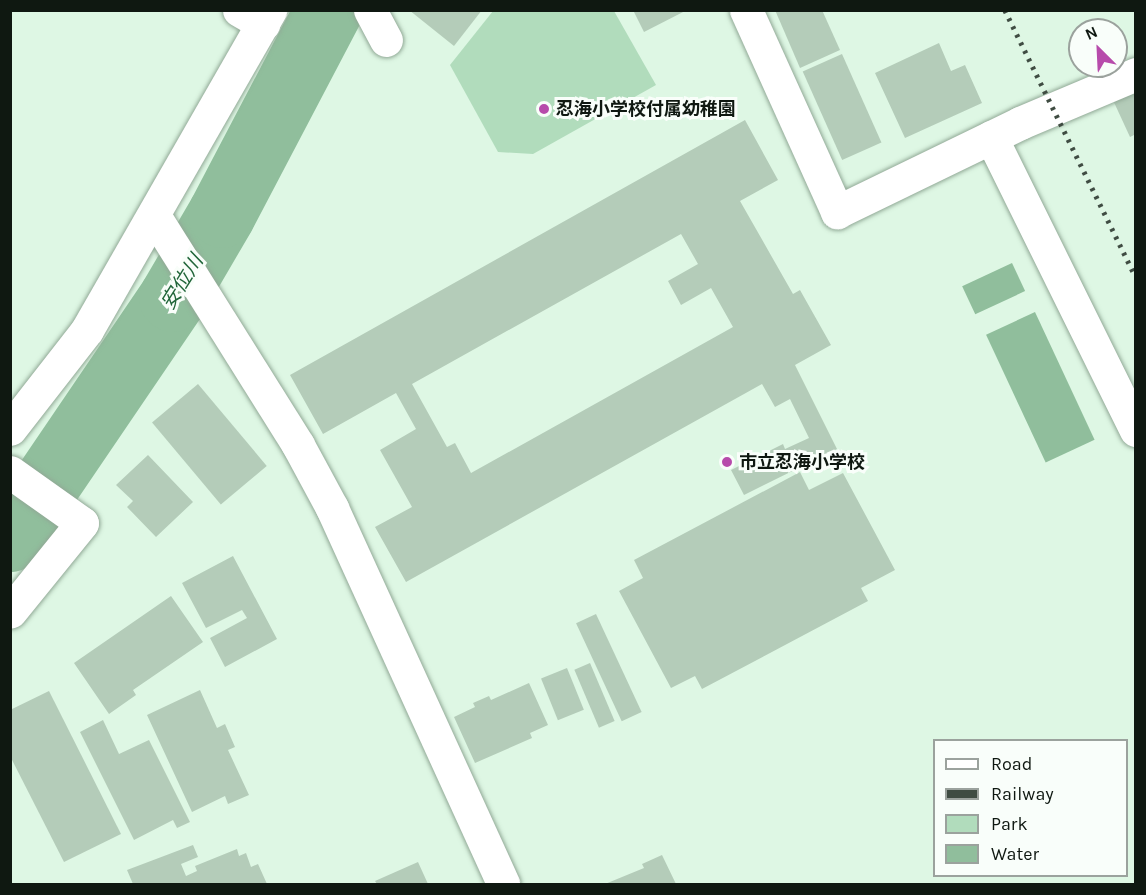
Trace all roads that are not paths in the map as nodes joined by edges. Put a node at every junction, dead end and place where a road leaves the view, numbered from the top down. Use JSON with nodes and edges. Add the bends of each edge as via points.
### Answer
{"nodes":[{"id":1,"x":370,"y":10,"type":"edge"},
{"id":2,"x":746,"y":10,"type":"edge"},
{"id":3,"x":258,"y":15,"type":"edge"},
{"id":4,"x":386,"y":40,"type":"dead end"},
{"id":5,"x":1136,"y":74,"type":"edge"},
{"id":6,"x":991,"y":137,"type":"junction"},
{"id":7,"x":162,"y":229,"type":"junction"},
{"id":8,"x":10,"y":429,"type":"edge"},
{"id":9,"x":1136,"y":430,"type":"edge"},
{"id":10,"x":10,"y":472,"type":"edge"},
{"id":11,"x":10,"y":612,"type":"edge"},
{"id":12,"x":503,"y":885,"type":"edge"}],
"edges":[{"from":1,"to":4,"type":"street"},
{"from":2,"to":6,"type":"street","via":[[837,212]]},
{"from":3,"to":7,"type":"street"},
{"from":5,"to":6,"type":"street"},
{"from":6,"to":9,"type":"street"},
{"from":7,"to":8,"type":"street"},
{"from":7,"to":12,"type":"street","via":[[298,445],[332,508]]},
{"from":10,"to":11,"type":"street","via":[[82,523]]}]}
